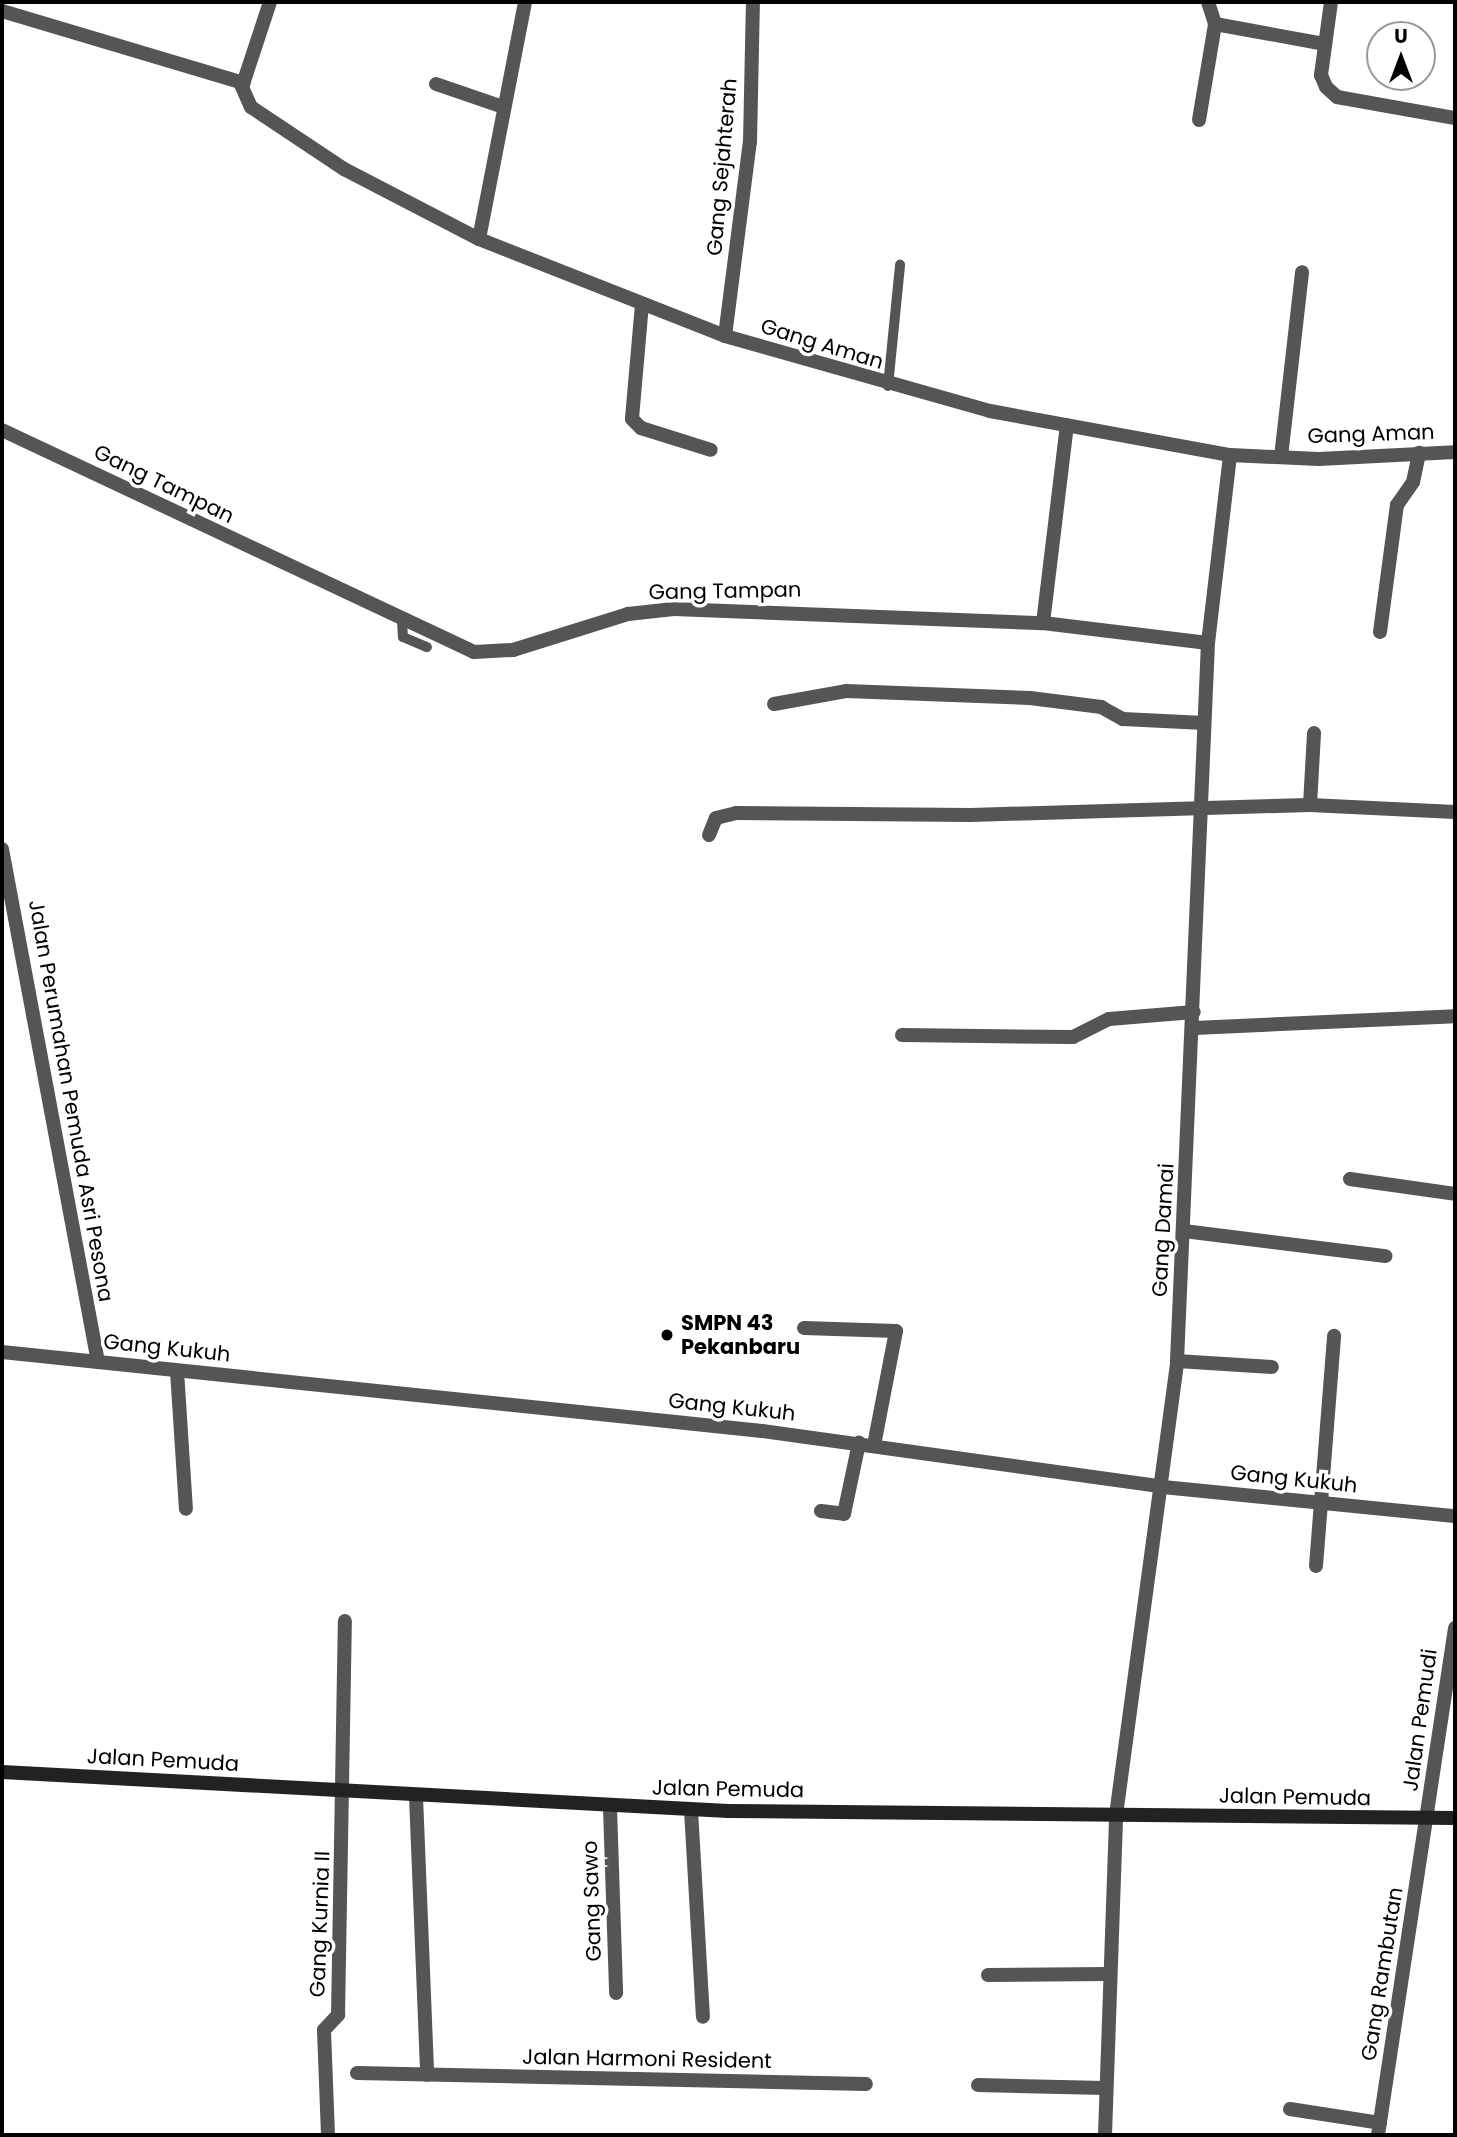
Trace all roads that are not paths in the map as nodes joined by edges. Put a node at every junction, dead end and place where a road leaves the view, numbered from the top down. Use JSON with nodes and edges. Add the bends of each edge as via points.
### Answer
{"nodes":[{"id":1,"x":270,"y":2,"type":"edge"},
{"id":2,"x":525,"y":2,"type":"edge"},
{"id":3,"x":753,"y":2,"type":"edge"},
{"id":4,"x":1208,"y":2,"type":"edge"},
{"id":5,"x":1331,"y":2,"type":"edge"},
{"id":6,"x":2,"y":11,"type":"edge"},
{"id":7,"x":1215,"y":24,"type":"junction"},
{"id":8,"x":1325,"y":44,"type":"junction"},
{"id":9,"x":243,"y":83,"type":"junction"},
{"id":10,"x":436,"y":84,"type":"dead end"},
{"id":11,"x":503,"y":107,"type":"junction"},
{"id":12,"x":1455,"y":118,"type":"edge"},
{"id":13,"x":1199,"y":120,"type":"dead end"},
{"id":14,"x":479,"y":239,"type":"junction"},
{"id":15,"x":900,"y":265,"type":"dead end"},
{"id":16,"x":1302,"y":272,"type":"dead end"},
{"id":17,"x":642,"y":304,"type":"junction"},
{"id":18,"x":725,"y":336,"type":"junction"},
{"id":19,"x":888,"y":386,"type":"junction"},
{"id":20,"x":1067,"y":425,"type":"junction"},
{"id":21,"x":2,"y":430,"type":"edge"},
{"id":22,"x":711,"y":450,"type":"dead end"},
{"id":23,"x":1455,"y":452,"type":"edge"},
{"id":24,"x":1419,"y":453,"type":"junction"},
{"id":25,"x":1230,"y":455,"type":"junction"},
{"id":26,"x":1281,"y":457,"type":"junction"},
{"id":27,"x":402,"y":620,"type":"junction"},
{"id":28,"x":1044,"y":623,"type":"junction"},
{"id":29,"x":1380,"y":632,"type":"dead end"},
{"id":30,"x":1208,"y":643,"type":"junction"},
{"id":31,"x":428,"y":648,"type":"dead end"},
{"id":32,"x":774,"y":704,"type":"dead end"},
{"id":33,"x":1203,"y":723,"type":"junction"},
{"id":34,"x":1314,"y":733,"type":"dead end"},
{"id":35,"x":1310,"y":805,"type":"junction"},
{"id":36,"x":1198,"y":807,"type":"junction"},
{"id":37,"x":1455,"y":812,"type":"edge"},
{"id":38,"x":709,"y":835,"type":"dead end"},
{"id":39,"x":2,"y":849,"type":"edge"},
{"id":40,"x":1194,"y":1012,"type":"junction"},
{"id":41,"x":1455,"y":1016,"type":"edge"},
{"id":42,"x":1194,"y":1028,"type":"junction"},
{"id":43,"x":902,"y":1035,"type":"dead end"},
{"id":44,"x":1350,"y":1179,"type":"dead end"},
{"id":45,"x":1455,"y":1194,"type":"edge"},
{"id":46,"x":1184,"y":1231,"type":"junction"},
{"id":47,"x":1385,"y":1256,"type":"dead end"},
{"id":48,"x":804,"y":1328,"type":"dead end"},
{"id":49,"x":1334,"y":1336,"type":"dead end"},
{"id":50,"x":2,"y":1352,"type":"edge"},
{"id":51,"x":1177,"y":1361,"type":"junction"},
{"id":52,"x":98,"y":1362,"type":"junction"},
{"id":53,"x":1272,"y":1367,"type":"dead end"},
{"id":54,"x":177,"y":1370,"type":"junction"},
{"id":55,"x":859,"y":1443,"type":"junction"},
{"id":56,"x":874,"y":1444,"type":"junction"},
{"id":57,"x":1163,"y":1487,"type":"junction"},
{"id":58,"x":1320,"y":1502,"type":"junction"},
{"id":59,"x":186,"y":1509,"type":"dead end"},
{"id":60,"x":821,"y":1511,"type":"dead end"},
{"id":61,"x":1455,"y":1516,"type":"edge"},
{"id":62,"x":1316,"y":1566,"type":"dead end"},
{"id":63,"x":345,"y":1621,"type":"dead end"},
{"id":64,"x":1455,"y":1628,"type":"edge"},
{"id":65,"x":2,"y":1772,"type":"edge"},
{"id":66,"x":346,"y":1792,"type":"junction"},
{"id":67,"x":416,"y":1796,"type":"junction"},
{"id":68,"x":610,"y":1808,"type":"junction"},
{"id":69,"x":691,"y":1810,"type":"junction"},
{"id":70,"x":1116,"y":1815,"type":"junction"},
{"id":71,"x":1455,"y":1818,"type":"edge"},
{"id":72,"x":1427,"y":1819,"type":"junction"},
{"id":73,"x":1108,"y":1974,"type":"junction"},
{"id":74,"x":988,"y":1975,"type":"dead end"},
{"id":75,"x":616,"y":1993,"type":"dead end"},
{"id":76,"x":703,"y":2017,"type":"dead end"},
{"id":77,"x":357,"y":2073,"type":"dead end"},
{"id":78,"x":426,"y":2075,"type":"junction"},
{"id":79,"x":866,"y":2084,"type":"dead end"},
{"id":80,"x":978,"y":2085,"type":"dead end"},
{"id":81,"x":1105,"y":2088,"type":"junction"},
{"id":82,"x":1290,"y":2109,"type":"dead end"},
{"id":83,"x":1379,"y":2129,"type":"edge"},
{"id":84,"x":328,"y":2135,"type":"edge"},
{"id":85,"x":1105,"y":2135,"type":"edge"}],
"edges":[{"from":1,"to":9,"type":"street"},
{"from":2,"to":11,"type":"street"},
{"from":3,"to":18,"type":"street","name":"Gang Sejahterah","via":[[750,142]]},
{"from":4,"to":7,"type":"street"},
{"from":5,"to":8,"type":"street"},
{"from":6,"to":9,"type":"street"},
{"from":7,"to":8,"type":"street"},
{"from":7,"to":13,"type":"street"},
{"from":8,"to":12,"type":"street","via":[[1321,75],[1337,97]]},
{"from":9,"to":14,"type":"street","name":"Gang Aman","via":[[251,107],[344,169]]},
{"from":10,"to":11,"type":"street"},
{"from":11,"to":14,"type":"street"},
{"from":14,"to":17,"type":"street","name":"Gang Aman"},
{"from":15,"to":19,"type":"lane"},
{"from":16,"to":26,"type":"street"},
{"from":17,"to":18,"type":"street","name":"Gang Aman"},
{"from":17,"to":22,"type":"street","via":[[632,419],[641,428]]},
{"from":18,"to":19,"type":"street","name":"Gang Aman"},
{"from":19,"to":20,"type":"street","name":"Gang Aman"},
{"from":20,"to":25,"type":"street","name":"Gang Aman"},
{"from":20,"to":28,"type":"street"},
{"from":21,"to":27,"type":"street","name":"Gang Tampan"},
{"from":23,"to":24,"type":"street","name":"Gang Aman"},
{"from":24,"to":26,"type":"street","name":"Gang Aman"},
{"from":24,"to":29,"type":"street","via":[[1413,482],[1397,505]]},
{"from":25,"to":26,"type":"street","name":"Gang Aman"},
{"from":25,"to":30,"type":"street","name":"Gang Damai"},
{"from":27,"to":28,"type":"street","name":"Gang Tampan","via":[[488,653],[628,614],[674,609]]},
{"from":27,"to":31,"type":"lane","via":[[403,637]]},
{"from":28,"to":30,"type":"street","name":"Gang Tampan"},
{"from":30,"to":33,"type":"street","name":"Gang Damai"},
{"from":32,"to":33,"type":"street","via":[[846,691],[1030,698],[1101,707],[1123,719]]},
{"from":33,"to":36,"type":"street","name":"Gang Damai"},
{"from":34,"to":35,"type":"street"},
{"from":35,"to":36,"type":"street"},
{"from":35,"to":37,"type":"street"},
{"from":36,"to":38,"type":"street","via":[[971,815],[736,813],[716,818]]},
{"from":36,"to":40,"type":"street","name":"Gang Damai"},
{"from":39,"to":52,"type":"street","name":"Jalan Perumahan Pemuda Asri Pesona"},
{"from":40,"to":42,"type":"street","name":"Gang Damai"},
{"from":40,"to":43,"type":"street","via":[[1109,1019],[1073,1037]]},
{"from":41,"to":42,"type":"street"},
{"from":42,"to":46,"type":"street","name":"Gang Damai"},
{"from":44,"to":45,"type":"street"},
{"from":46,"to":47,"type":"street"},
{"from":46,"to":51,"type":"street","name":"Gang Damai"},
{"from":48,"to":56,"type":"street","via":[[896,1331]]},
{"from":49,"to":58,"type":"street"},
{"from":50,"to":52,"type":"street","name":"Gang Kukuh"},
{"from":51,"to":53,"type":"street"},
{"from":51,"to":57,"type":"street","name":"Gang Damai"},
{"from":52,"to":54,"type":"street","name":"Gang Kukuh"},
{"from":54,"to":55,"type":"street","name":"Gang Kukuh"},
{"from":54,"to":59,"type":"street"},
{"from":55,"to":56,"type":"street","name":"Gang Kukuh"},
{"from":55,"to":60,"type":"street","via":[[844,1514]]},
{"from":56,"to":57,"type":"street","name":"Gang Kukuh"},
{"from":57,"to":58,"type":"street","name":"Gang Kukuh"},
{"from":57,"to":70,"type":"street","name":"Gang Damai"},
{"from":58,"to":61,"type":"street","name":"Gang Kukuh"},
{"from":58,"to":62,"type":"street"},
{"from":63,"to":66,"type":"street","name":"Gang Kurnia II"},
{"from":64,"to":72,"type":"street","name":"Jalan Pemudi"},
{"from":65,"to":66,"type":"main road","name":"Jalan Pemuda"},
{"from":66,"to":67,"type":"main road","name":"Jalan Pemuda"},
{"from":66,"to":84,"type":"street","name":"Gang Kurnia II","via":[[338,2015],[324,2030]]},
{"from":67,"to":68,"type":"main road","name":"Jalan Pemuda"},
{"from":67,"to":78,"type":"street"},
{"from":68,"to":69,"type":"main road","name":"Jalan Pemuda"},
{"from":68,"to":75,"type":"street","name":"Gang Sawo"},
{"from":69,"to":70,"type":"main road","name":"Jalan Pemuda"},
{"from":69,"to":76,"type":"street"},
{"from":70,"to":72,"type":"main road","name":"Jalan Pemuda"},
{"from":70,"to":73,"type":"street","name":"Gang Damai"},
{"from":71,"to":72,"type":"main road","name":"Jalan Pemuda"},
{"from":72,"to":83,"type":"street","name":"Gang Rambutan"},
{"from":73,"to":74,"type":"street"},
{"from":73,"to":81,"type":"street","name":"Gang Damai"},
{"from":77,"to":78,"type":"street","name":"Jalan Harmoni Resident"},
{"from":78,"to":79,"type":"street","name":"Jalan Harmoni Resident"},
{"from":80,"to":81,"type":"street"},
{"from":81,"to":85,"type":"street","name":"Gang Damai"},
{"from":82,"to":83,"type":"street"}]}
